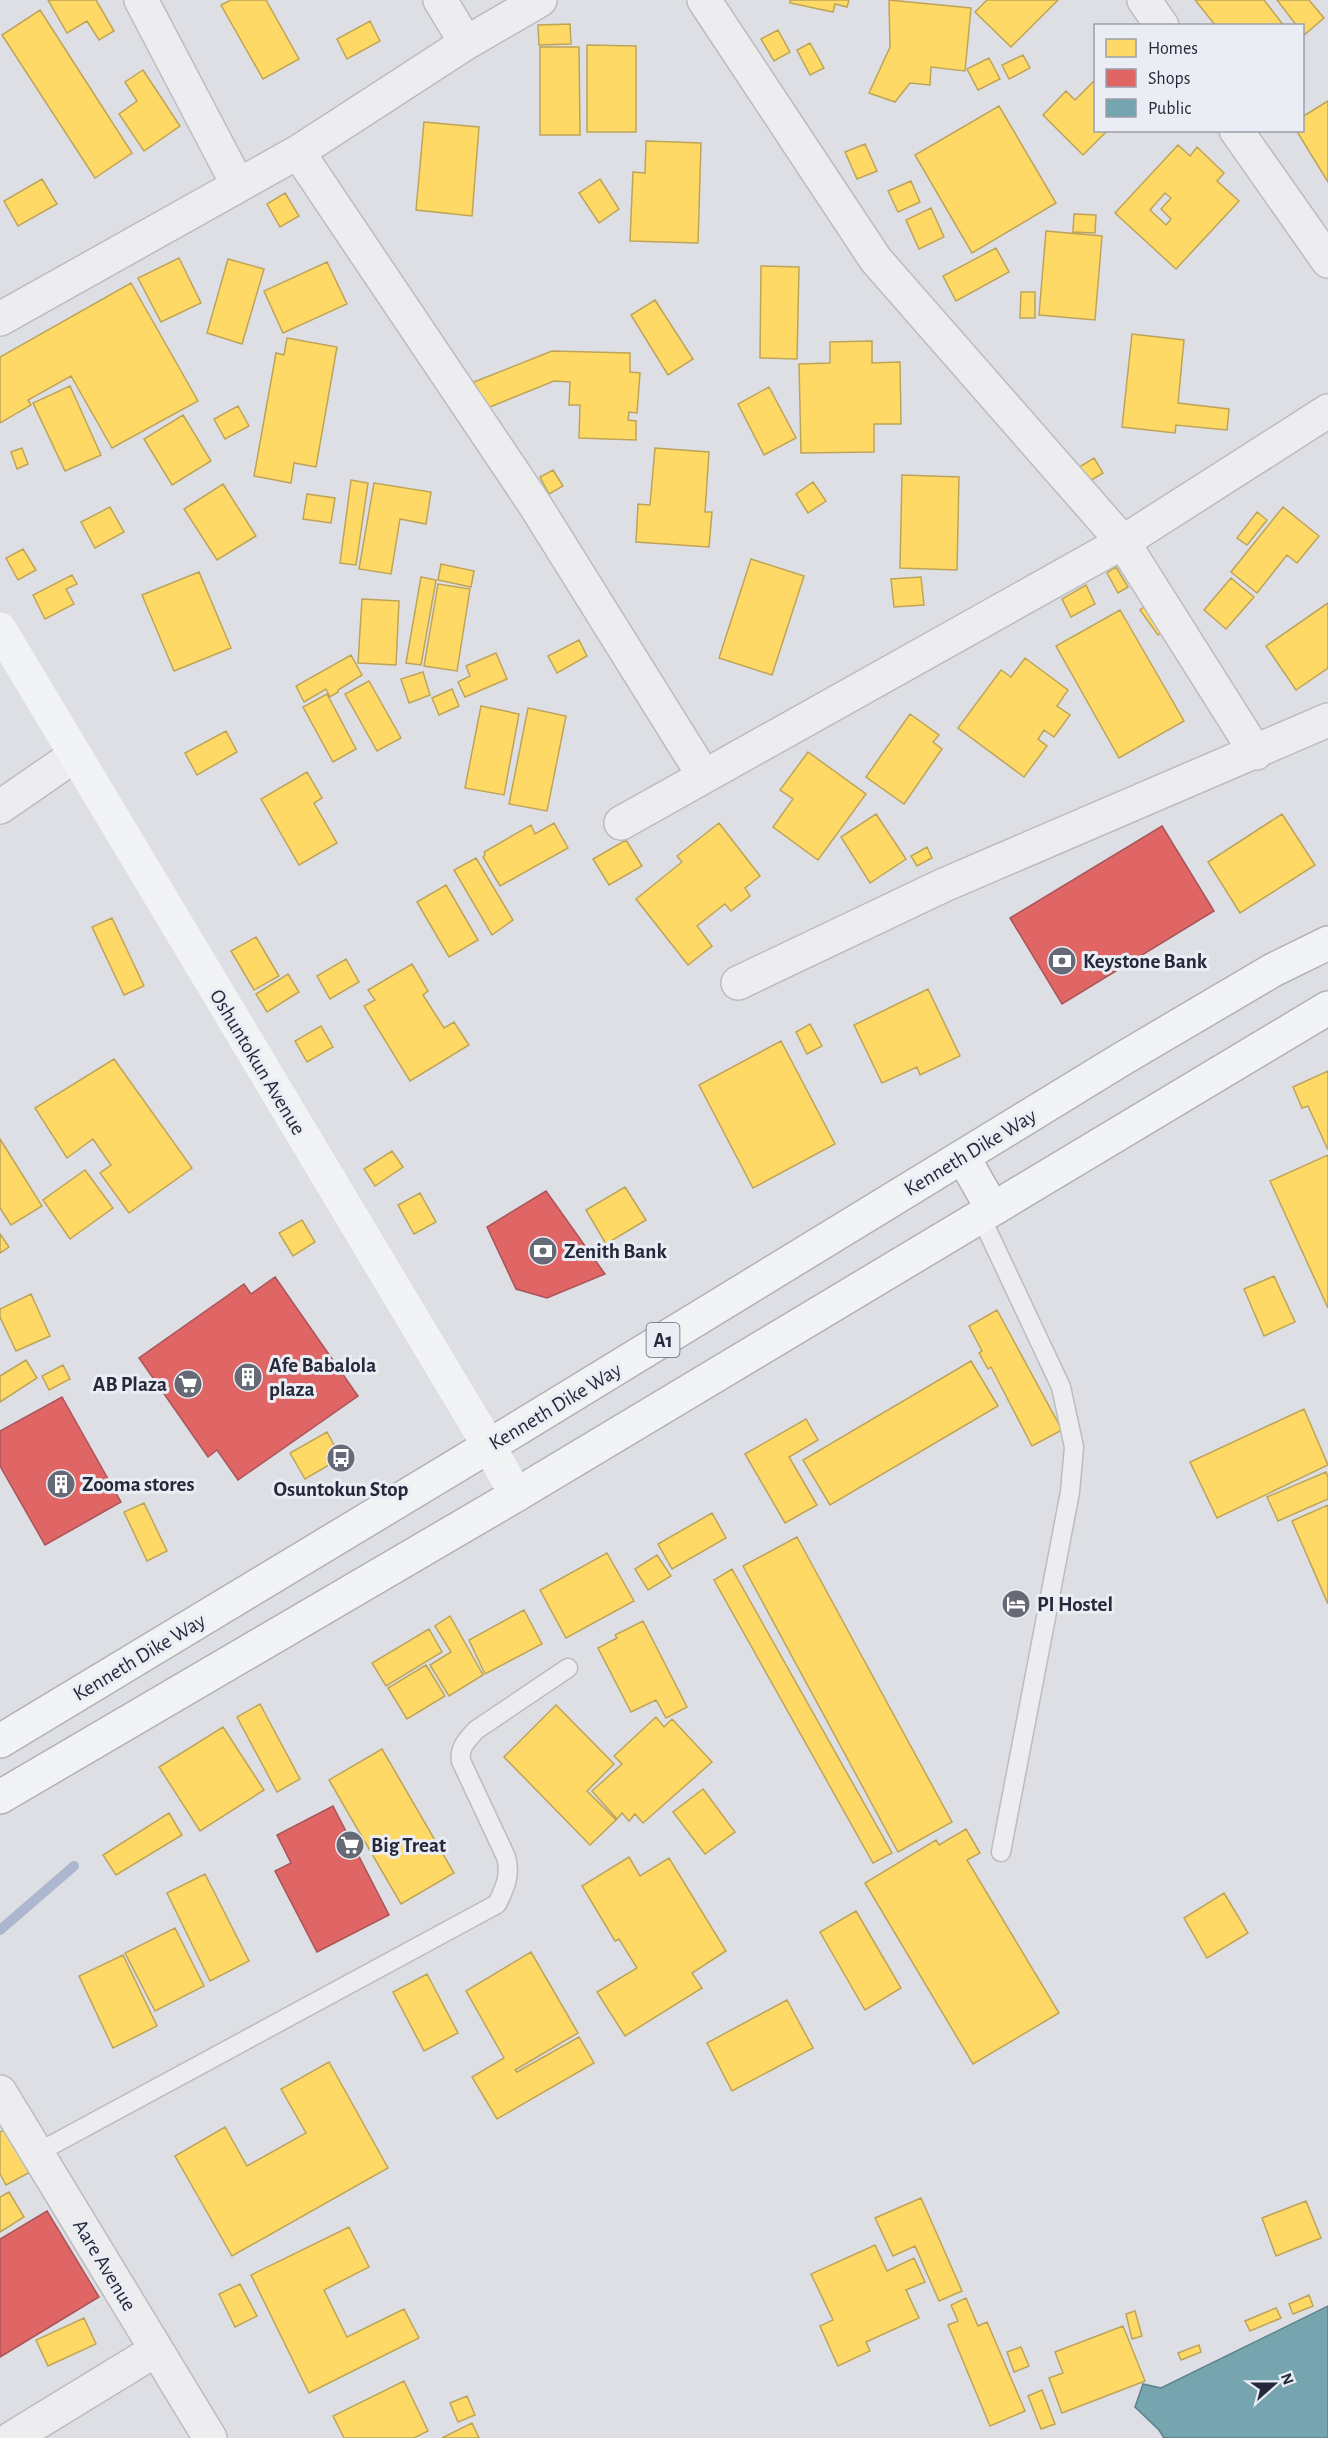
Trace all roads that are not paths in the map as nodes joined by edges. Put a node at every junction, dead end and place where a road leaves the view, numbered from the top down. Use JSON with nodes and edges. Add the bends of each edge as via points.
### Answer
{"nodes":[{"id":1,"x":141,"y":0,"type":"edge"},
{"id":2,"x":440,"y":0,"type":"edge"},
{"id":3,"x":540,"y":0,"type":"edge"},
{"id":4,"x":704,"y":0,"type":"edge"},
{"id":5,"x":1144,"y":0,"type":"edge"},
{"id":6,"x":1161,"y":24,"type":"edge"},
{"id":7,"x":466,"y":43,"type":"junction"},
{"id":8,"x":1237,"y":132,"type":"edge"},
{"id":9,"x":298,"y":152,"type":"junction"},
{"id":10,"x":238,"y":185,"type":"junction"},
{"id":11,"x":1328,"y":261,"type":"edge"},
{"id":12,"x":0,"y":319,"type":"edge"},
{"id":13,"x":1328,"y":411,"type":"edge"},
{"id":14,"x":1123,"y":542,"type":"junction"},
{"id":15,"x":0,"y":629,"type":"edge"},
{"id":16,"x":1328,"y":720,"type":"edge"},
{"id":17,"x":1256,"y":753,"type":"junction"},
{"id":18,"x":74,"y":756,"type":"junction"},
{"id":19,"x":704,"y":776,"type":"junction"},
{"id":20,"x":0,"y":807,"type":"edge"},
{"id":21,"x":621,"y":823,"type":"dead end"},
{"id":22,"x":1328,"y":943,"type":"edge"},
{"id":23,"x":738,"y":983,"type":"dead end"},
{"id":24,"x":1328,"y":1008,"type":"edge"},
{"id":25,"x":963,"y":1156,"type":"junction"},
{"id":26,"x":986,"y":1212,"type":"junction"},
{"id":27,"x":489,"y":1446,"type":"junction"},
{"id":28,"x":516,"y":1495,"type":"junction"},
{"id":29,"x":568,"y":1668,"type":"dead end"},
{"id":30,"x":0,"y":1741,"type":"edge"},
{"id":31,"x":0,"y":1797,"type":"edge"},
{"id":32,"x":1001,"y":1852,"type":"dead end"},
{"id":33,"x":0,"y":2092,"type":"edge"},
{"id":34,"x":37,"y":2153,"type":"junction"},
{"id":35,"x":156,"y":2350,"type":"junction"},
{"id":36,"x":12,"y":2438,"type":"edge"},
{"id":37,"x":210,"y":2438,"type":"edge"}],
"edges":[{"from":1,"to":10,"type":"street"},
{"from":2,"to":7,"type":"street"},
{"from":3,"to":7,"type":"street"},
{"from":4,"to":14,"type":"street","via":[[876,260]]},
{"from":5,"to":6,"type":"street"},
{"from":7,"to":9,"type":"street"},
{"from":8,"to":11,"type":"street"},
{"from":9,"to":10,"type":"street"},
{"from":9,"to":19,"type":"street","via":[[535,505]]},
{"from":10,"to":12,"type":"street"},
{"from":13,"to":14,"type":"street"},
{"from":14,"to":17,"type":"street"},
{"from":14,"to":19,"type":"street"},
{"from":15,"to":18,"type":"main road","name":"Oshuntokun Avenue"},
{"from":16,"to":17,"type":"street"},
{"from":17,"to":23,"type":"street","via":[[944,885]]},
{"from":18,"to":20,"type":"street"},
{"from":18,"to":27,"type":"main road","name":"Oshuntokun Avenue"},
{"from":19,"to":21,"type":"street"},
{"from":22,"to":25,"type":"main road","name":"Kenneth Dike Way","number":"A1","via":[[1263,976]]},
{"from":24,"to":26,"type":"main road"},
{"from":25,"to":26,"type":"main road"},
{"from":25,"to":27,"type":"main road","name":"Kenneth Dike Way","number":"A1"},
{"from":26,"to":28,"type":"main road"},
{"from":26,"to":32,"type":"lane","via":[[1061,1387],[1074,1447],[1068,1503]]},
{"from":27,"to":28,"type":"main road","name":"Oshuntokun Avenue"},
{"from":27,"to":30,"type":"main road","name":"Kenneth Dike Way","number":"A1"},
{"from":28,"to":31,"type":"main road"},
{"from":29,"to":34,"type":"lane","via":[[476,1730],[460,1752],[509,1869],[497,1904]]},
{"from":33,"to":34,"type":"street","name":"Aare Avenue"},
{"from":34,"to":35,"type":"street","name":"Aare Avenue"},
{"from":35,"to":36,"type":"street"},
{"from":35,"to":37,"type":"street","name":"Aare Avenue"}]}
